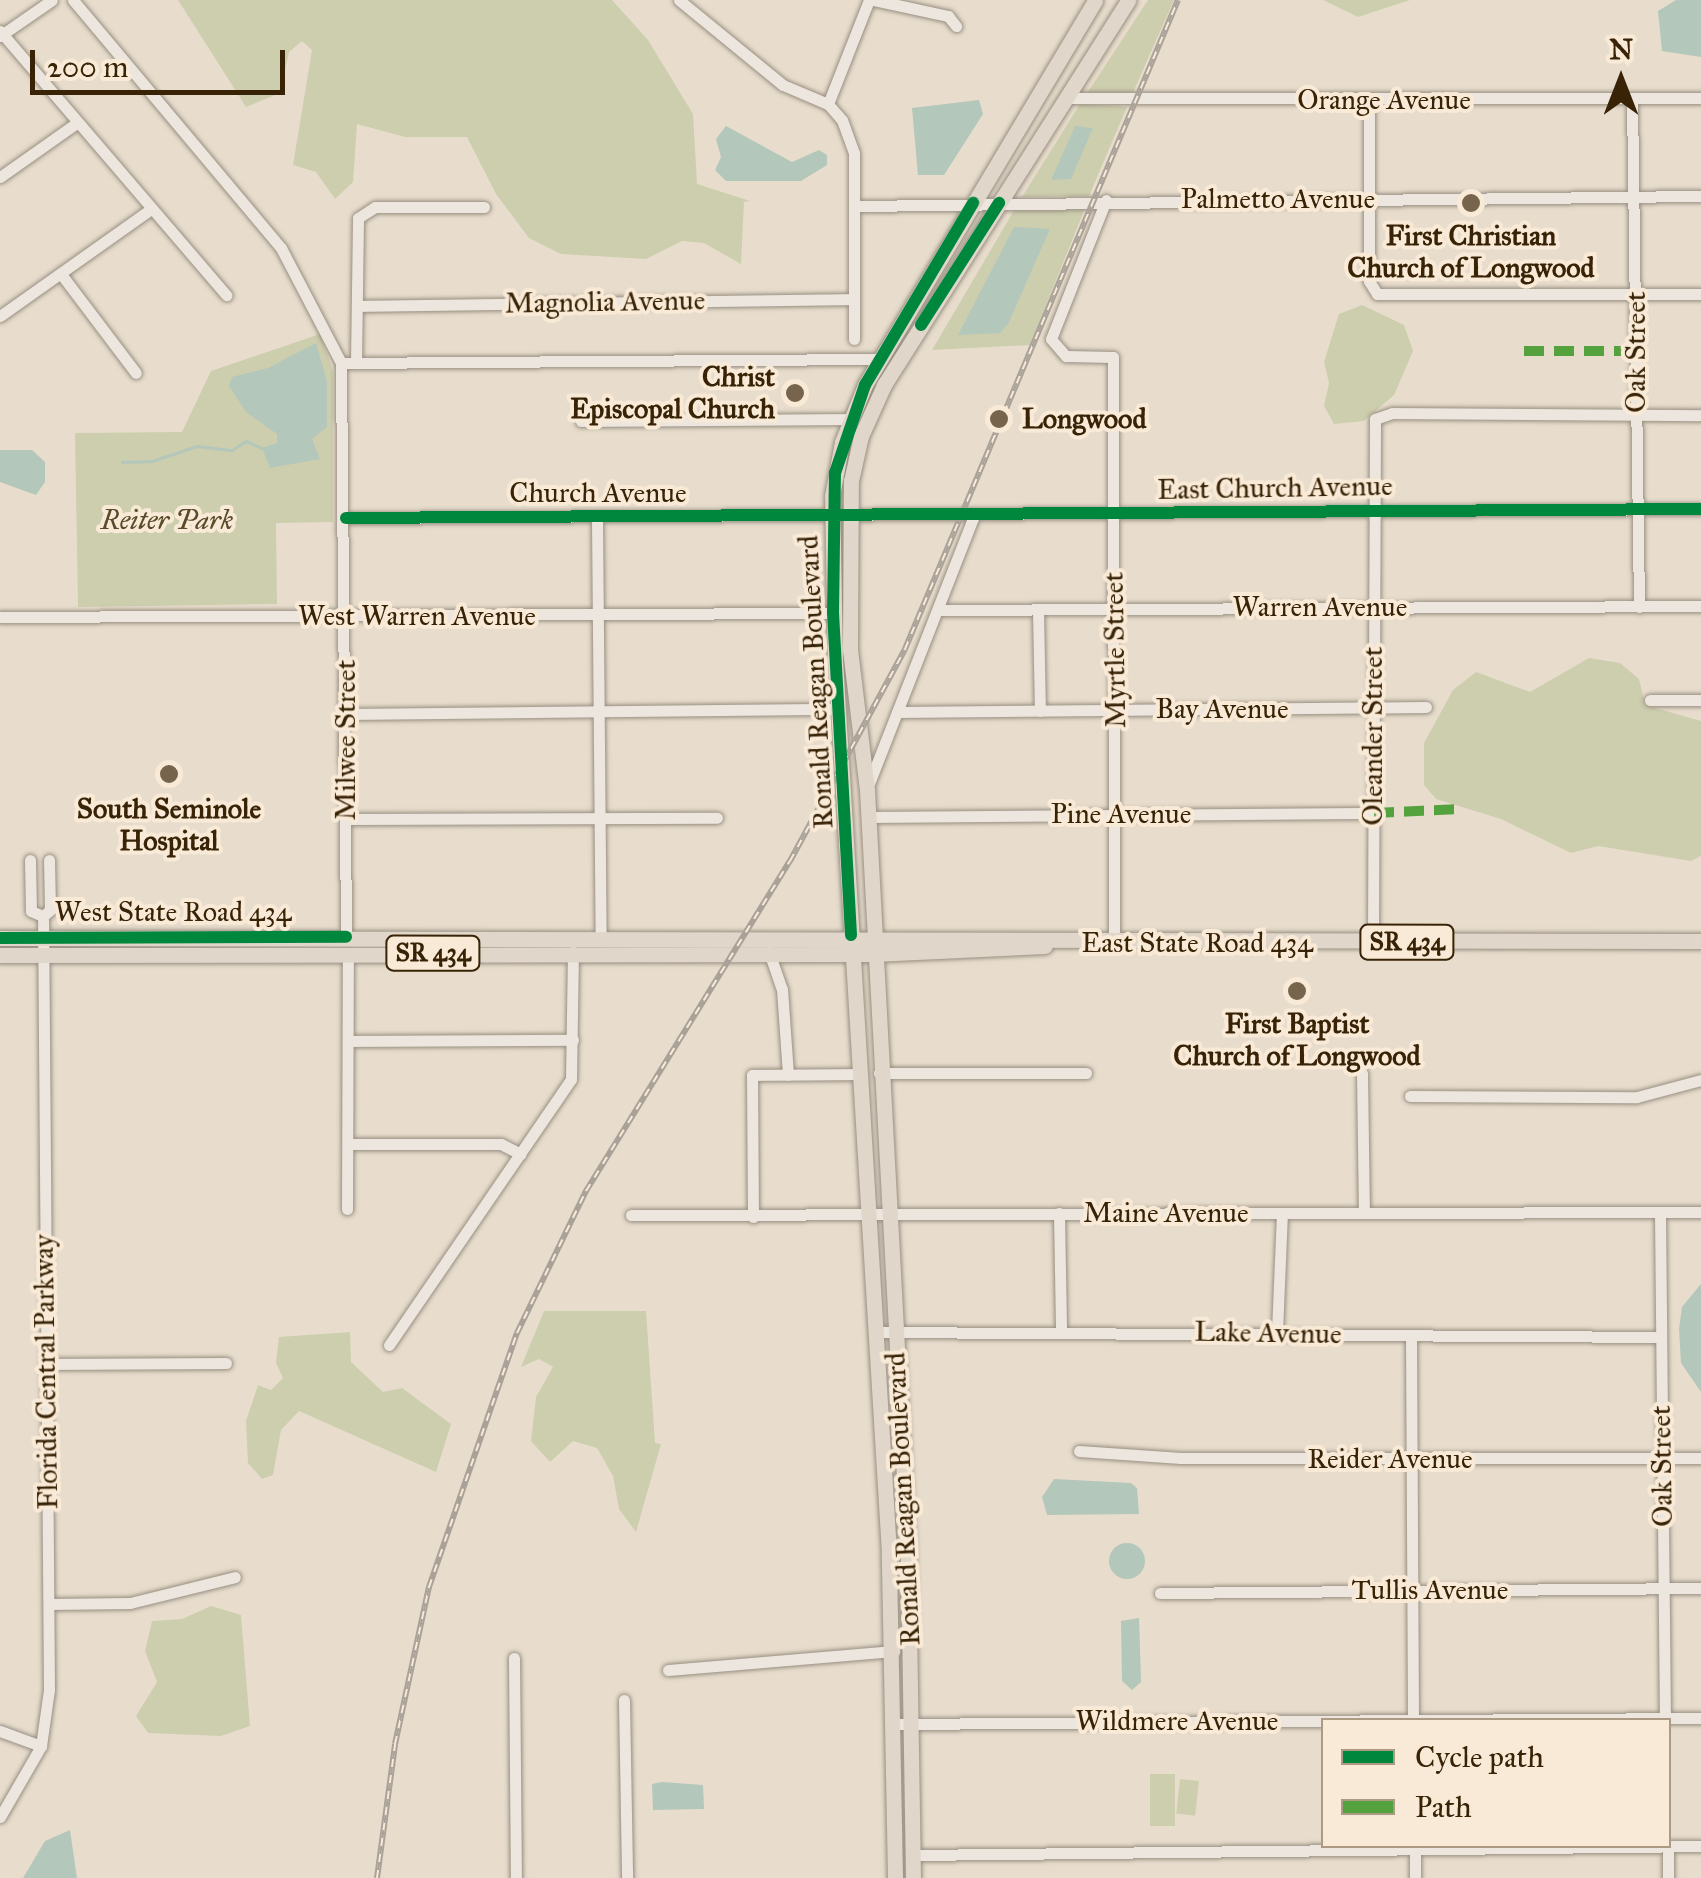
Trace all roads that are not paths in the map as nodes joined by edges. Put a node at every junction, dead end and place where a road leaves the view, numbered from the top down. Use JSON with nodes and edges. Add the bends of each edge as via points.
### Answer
{"nodes":[{"id":1,"x":52,"y":0,"type":"edge"},
{"id":2,"x":73,"y":0,"type":"edge"},
{"id":3,"x":679,"y":0,"type":"edge"},
{"id":4,"x":871,"y":0,"type":"edge"},
{"id":5,"x":1095,"y":0,"type":"edge"},
{"id":6,"x":1128,"y":0,"type":"edge"},
{"id":7,"x":956,"y":26,"type":"dead end"},
{"id":8,"x":1,"y":34,"type":"edge"},
{"id":9,"x":1067,"y":98,"type":"junction"},
{"id":10,"x":1632,"y":98,"type":"junction"},
{"id":11,"x":1701,"y":98,"type":"edge"},
{"id":12,"x":1369,"y":101,"type":"junction"},
{"id":13,"x":828,"y":104,"type":"junction"},
{"id":14,"x":78,"y":122,"type":"junction"},
{"id":15,"x":0,"y":177,"type":"edge"},
{"id":16,"x":1701,"y":196,"type":"edge"},
{"id":17,"x":1632,"y":197,"type":"junction"},
{"id":18,"x":1369,"y":199,"type":"junction"},
{"id":19,"x":1106,"y":200,"type":"junction"},
{"id":20,"x":1000,"y":202,"type":"junction"},
{"id":21,"x":973,"y":204,"type":"junction"},
{"id":22,"x":855,"y":206,"type":"junction"},
{"id":23,"x":484,"y":207,"type":"dead end"},
{"id":24,"x":151,"y":209,"type":"junction"},
{"id":25,"x":61,"y":274,"type":"junction"},
{"id":26,"x":1701,"y":294,"type":"edge"},
{"id":27,"x":226,"y":295,"type":"dead end"},
{"id":28,"x":1635,"y":295,"type":"junction"},
{"id":29,"x":854,"y":300,"type":"junction"},
{"id":30,"x":357,"y":306,"type":"junction"},
{"id":31,"x":0,"y":316,"type":"edge"},
{"id":32,"x":854,"y":339,"type":"dead end"},
{"id":33,"x":888,"y":362,"type":"junction"},
{"id":34,"x":341,"y":363,"type":"junction"},
{"id":35,"x":356,"y":363,"type":"junction"},
{"id":36,"x":136,"y":374,"type":"dead end"},
{"id":37,"x":1636,"y":414,"type":"junction"},
{"id":38,"x":1701,"y":415,"type":"edge"},
{"id":39,"x":850,"y":419,"type":"junction"},
{"id":40,"x":581,"y":421,"type":"dead end"},
{"id":41,"x":1638,"y":509,"type":"junction"},
{"id":42,"x":1701,"y":509,"type":"edge"},
{"id":43,"x":1370,"y":512,"type":"junction"},
{"id":44,"x":1114,"y":514,"type":"junction"},
{"id":45,"x":841,"y":515,"type":"junction"},
{"id":46,"x":974,"y":515,"type":"junction"},
{"id":47,"x":346,"y":518,"type":"junction"},
{"id":48,"x":596,"y":518,"type":"junction"},
{"id":49,"x":1701,"y":606,"type":"edge"},
{"id":50,"x":1372,"y":607,"type":"junction"},
{"id":51,"x":1639,"y":607,"type":"junction"},
{"id":52,"x":1114,"y":608,"type":"junction"},
{"id":53,"x":938,"y":610,"type":"junction"},
{"id":54,"x":1038,"y":610,"type":"junction"},
{"id":55,"x":833,"y":613,"type":"junction"},
{"id":56,"x":347,"y":616,"type":"junction"},
{"id":57,"x":598,"y":616,"type":"junction"},
{"id":58,"x":0,"y":617,"type":"edge"},
{"id":59,"x":1650,"y":700,"type":"dead end"},
{"id":60,"x":1701,"y":700,"type":"edge"},
{"id":61,"x":1426,"y":707,"type":"dead end"},
{"id":62,"x":1374,"y":708,"type":"junction"},
{"id":63,"x":839,"y":709,"type":"junction"},
{"id":64,"x":1116,"y":710,"type":"junction"},
{"id":65,"x":1040,"y":711,"type":"junction"},
{"id":66,"x":598,"y":712,"type":"junction"},
{"id":67,"x":897,"y":712,"type":"junction"},
{"id":68,"x":347,"y":714,"type":"junction"},
{"id":69,"x":867,"y":790,"type":"junction"},
{"id":70,"x":1374,"y":813,"type":"junction"},
{"id":71,"x":1117,"y":814,"type":"junction"},
{"id":72,"x":600,"y":816,"type":"junction"},
{"id":73,"x":868,"y":817,"type":"junction"},
{"id":74,"x":717,"y":818,"type":"dead end"},
{"id":75,"x":346,"y":819,"type":"junction"},
{"id":76,"x":30,"y":860,"type":"dead end"},
{"id":77,"x":49,"y":860,"type":"dead end"},
{"id":78,"x":42,"y":916,"type":"junction"},
{"id":79,"x":851,"y":935,"type":"junction"},
{"id":80,"x":872,"y":935,"type":"junction"},
{"id":81,"x":601,"y":936,"type":"junction"},
{"id":82,"x":0,"y":938,"type":"edge"},
{"id":83,"x":1373,"y":942,"type":"junction"},
{"id":84,"x":1701,"y":942,"type":"edge"},
{"id":85,"x":1054,"y":944,"type":"junction"},
{"id":86,"x":1114,"y":944,"type":"junction"},
{"id":87,"x":347,"y":945,"type":"junction"},
{"id":88,"x":43,"y":946,"type":"junction"},
{"id":89,"x":573,"y":952,"type":"junction"},
{"id":90,"x":769,"y":952,"type":"junction"},
{"id":91,"x":851,"y":953,"type":"junction"},
{"id":92,"x":872,"y":954,"type":"junction"},
{"id":93,"x":0,"y":955,"type":"edge"},
{"id":94,"x":854,"y":988,"type":"junction"},
{"id":95,"x":845,"y":1020,"type":"dead end"},
{"id":96,"x":348,"y":1040,"type":"junction"},
{"id":97,"x":573,"y":1040,"type":"junction"},
{"id":98,"x":879,"y":1073,"type":"junction"},
{"id":99,"x":1086,"y":1073,"type":"dead end"},
{"id":100,"x":1362,"y":1073,"type":"dead end"},
{"id":101,"x":859,"y":1074,"type":"junction"},
{"id":102,"x":788,"y":1075,"type":"junction"},
{"id":103,"x":1701,"y":1080,"type":"edge"},
{"id":104,"x":1410,"y":1096,"type":"dead end"},
{"id":105,"x":348,"y":1144,"type":"junction"},
{"id":106,"x":521,"y":1154,"type":"junction"},
{"id":107,"x":347,"y":1209,"type":"dead end"},
{"id":108,"x":1364,"y":1212,"type":"junction"},
{"id":109,"x":1660,"y":1212,"type":"junction"},
{"id":110,"x":1701,"y":1212,"type":"edge"},
{"id":111,"x":1058,"y":1213,"type":"junction"},
{"id":112,"x":1282,"y":1213,"type":"junction"},
{"id":113,"x":632,"y":1214,"type":"dead end"},
{"id":114,"x":870,"y":1214,"type":"junction"},
{"id":115,"x":887,"y":1214,"type":"junction"},
{"id":116,"x":754,"y":1217,"type":"junction"},
{"id":117,"x":875,"y":1332,"type":"junction"},
{"id":118,"x":894,"y":1332,"type":"junction"},
{"id":119,"x":1060,"y":1332,"type":"junction"},
{"id":120,"x":1278,"y":1332,"type":"junction"},
{"id":121,"x":1411,"y":1335,"type":"junction"},
{"id":122,"x":1661,"y":1337,"type":"junction"},
{"id":123,"x":389,"y":1345,"type":"dead end"},
{"id":124,"x":226,"y":1363,"type":"dead end"},
{"id":125,"x":46,"y":1364,"type":"junction"},
{"id":126,"x":1079,"y":1451,"type":"dead end"},
{"id":127,"x":1661,"y":1458,"type":"junction"},
{"id":128,"x":1701,"y":1458,"type":"edge"},
{"id":129,"x":1410,"y":1459,"type":"junction"},
{"id":130,"x":235,"y":1578,"type":"dead end"},
{"id":131,"x":1663,"y":1588,"type":"junction"},
{"id":132,"x":1701,"y":1588,"type":"edge"},
{"id":133,"x":1411,"y":1590,"type":"junction"},
{"id":134,"x":1160,"y":1593,"type":"dead end"},
{"id":135,"x":49,"y":1604,"type":"junction"},
{"id":136,"x":894,"y":1651,"type":"junction"},
{"id":137,"x":514,"y":1658,"type":"dead end"},
{"id":138,"x":668,"y":1670,"type":"dead end"},
{"id":139,"x":624,"y":1700,"type":"dead end"},
{"id":140,"x":1413,"y":1718,"type":"edge"},
{"id":141,"x":1665,"y":1718,"type":"edge"},
{"id":142,"x":1701,"y":1718,"type":"edge"},
{"id":143,"x":1671,"y":1720,"type":"edge"},
{"id":144,"x":1321,"y":1721,"type":"edge"},
{"id":145,"x":912,"y":1723,"type":"junction"},
{"id":146,"x":894,"y":1724,"type":"junction"},
{"id":147,"x":0,"y":1731,"type":"edge"},
{"id":148,"x":41,"y":1746,"type":"junction"},
{"id":149,"x":0,"y":1817,"type":"edge"},
{"id":150,"x":1671,"y":1846,"type":"edge"},
{"id":151,"x":1701,"y":1846,"type":"edge"},
{"id":152,"x":1352,"y":1848,"type":"edge"},
{"id":153,"x":1415,"y":1848,"type":"edge"},
{"id":154,"x":1668,"y":1848,"type":"edge"},
{"id":155,"x":913,"y":1855,"type":"junction"},
{"id":156,"x":516,"y":1878,"type":"edge"},
{"id":157,"x":627,"y":1878,"type":"edge"},
{"id":158,"x":895,"y":1878,"type":"edge"},
{"id":159,"x":914,"y":1878,"type":"edge"},
{"id":160,"x":1415,"y":1878,"type":"edge"},
{"id":161,"x":1668,"y":1878,"type":"edge"}],
"edges":[{"from":1,"to":8,"type":"street"},
{"from":2,"to":34,"type":"street","via":[[281,248]]},
{"from":3,"to":13,"type":"street","via":[[783,84]]},
{"from":4,"to":7,"type":"street","via":[[948,16]]},
{"from":4,"to":13,"type":"street"},
{"from":5,"to":21,"type":"main road","name":"Ronald Reagan Boulevard"},
{"from":6,"to":9,"type":"main road","name":"Ronald Reagan Boulevard"},
{"from":8,"to":14,"type":"street"},
{"from":9,"to":12,"type":"street","name":"Orange Avenue"},
{"from":9,"to":20,"type":"main road","name":"Ronald Reagan Boulevard"},
{"from":10,"to":11,"type":"street","name":"Orange Avenue"},
{"from":10,"to":12,"type":"street","name":"Orange Avenue"},
{"from":10,"to":17,"type":"street","name":"Oak Street"},
{"from":12,"to":18,"type":"street"},
{"from":13,"to":22,"type":"street","via":[[851,140]]},
{"from":14,"to":15,"type":"street"},
{"from":14,"to":24,"type":"street"},
{"from":16,"to":17,"type":"street","name":"Palmetto Avenue"},
{"from":17,"to":18,"type":"street","name":"Palmetto Avenue"},
{"from":17,"to":28,"type":"street","name":"Oak Street"},
{"from":18,"to":19,"type":"street","name":"Palmetto Avenue"},
{"from":18,"to":28,"type":"street","via":[[1373,291]]},
{"from":19,"to":20,"type":"street","name":"Palmetto Avenue"},
{"from":19,"to":44,"type":"street","name":"Myrtle Street","via":[[1051,339],[1066,356],[1113,357]]},
{"from":20,"to":21,"type":"street","name":"Palmetto Avenue"},
{"from":20,"to":33,"type":"main road","name":"Ronald Reagan Boulevard"},
{"from":21,"to":22,"type":"street","name":"Palmetto Avenue"},
{"from":21,"to":33,"type":"main road","name":"Ronald Reagan Boulevard"},
{"from":22,"to":29,"type":"street"},
{"from":23,"to":30,"type":"street","via":[[363,212],[356,226]]},
{"from":24,"to":25,"type":"street"},
{"from":24,"to":27,"type":"street"},
{"from":25,"to":31,"type":"street"},
{"from":25,"to":36,"type":"street"},
{"from":26,"to":28,"type":"street"},
{"from":28,"to":37,"type":"street","name":"Oak Street"},
{"from":29,"to":30,"type":"street","name":"Magnolia Avenue"},
{"from":29,"to":32,"type":"street"},
{"from":30,"to":35,"type":"street"},
{"from":33,"to":35,"type":"street"},
{"from":33,"to":39,"type":"main road","name":"Ronald Reagan Boulevard"},
{"from":33,"to":45,"type":"main road","name":"Ronald Reagan Boulevard"},
{"from":34,"to":35,"type":"street"},
{"from":34,"to":47,"type":"street","name":"Milwee Street"},
{"from":37,"to":38,"type":"street"},
{"from":37,"to":41,"type":"street","name":"Oak Street"},
{"from":37,"to":43,"type":"street","name":"Oleander Street","via":[[1380,416],[1370,426]]},
{"from":39,"to":40,"type":"street"},
{"from":39,"to":45,"type":"main road","name":"Ronald Reagan Boulevard"},
{"from":41,"to":42,"type":"street","name":"East Church Avenue"},
{"from":41,"to":43,"type":"street","name":"East Church Avenue"},
{"from":41,"to":51,"type":"street","name":"Oak Street"},
{"from":43,"to":44,"type":"street","name":"East Church Avenue"},
{"from":43,"to":50,"type":"street","name":"Oleander Street"},
{"from":44,"to":46,"type":"street","name":"East Church Avenue"},
{"from":44,"to":52,"type":"street","name":"Myrtle Street"},
{"from":45,"to":46,"type":"street","name":"East Church Avenue"},
{"from":45,"to":48,"type":"street","name":"Church Avenue"},
{"from":45,"to":55,"type":"main road","name":"Ronald Reagan Boulevard"},
{"from":45,"to":69,"type":"main road","name":"Ronald Reagan Boulevard"},
{"from":46,"to":53,"type":"street"},
{"from":47,"to":48,"type":"street","name":"Church Avenue"},
{"from":47,"to":56,"type":"street","name":"Milwee Street"},
{"from":48,"to":57,"type":"street"},
{"from":49,"to":51,"type":"street","name":"Warren Avenue"},
{"from":50,"to":51,"type":"street","name":"Warren Avenue"},
{"from":50,"to":52,"type":"street","name":"Warren Avenue"},
{"from":50,"to":62,"type":"street","name":"Oleander Street"},
{"from":52,"to":54,"type":"street","name":"Warren Avenue"},
{"from":52,"to":64,"type":"street","name":"Myrtle Street"},
{"from":53,"to":54,"type":"street","name":"Warren Avenue"},
{"from":53,"to":67,"type":"street"},
{"from":54,"to":65,"type":"street"},
{"from":55,"to":57,"type":"street","name":"West Warren Avenue"},
{"from":55,"to":63,"type":"main road","name":"Ronald Reagan Boulevard"},
{"from":56,"to":57,"type":"street","name":"West Warren Avenue"},
{"from":56,"to":58,"type":"street","name":"West Warren Avenue"},
{"from":56,"to":68,"type":"street","name":"Milwee Street"},
{"from":57,"to":66,"type":"street"},
{"from":59,"to":60,"type":"street"},
{"from":61,"to":62,"type":"street","name":"Bay Avenue"},
{"from":62,"to":64,"type":"street","name":"Bay Avenue"},
{"from":62,"to":70,"type":"street","name":"Oleander Street"},
{"from":63,"to":66,"type":"street"},
{"from":63,"to":79,"type":"main road","name":"Ronald Reagan Boulevard"},
{"from":64,"to":65,"type":"street","name":"Bay Avenue"},
{"from":64,"to":71,"type":"street","name":"Myrtle Street"},
{"from":65,"to":67,"type":"street","name":"Bay Avenue"},
{"from":66,"to":68,"type":"street"},
{"from":66,"to":72,"type":"street"},
{"from":67,"to":69,"type":"street"},
{"from":68,"to":75,"type":"street","name":"Milwee Street"},
{"from":69,"to":73,"type":"main road","name":"Ronald Reagan Boulevard"},
{"from":70,"to":71,"type":"street","name":"Pine Avenue"},
{"from":70,"to":83,"type":"street","name":"Oleander Street"},
{"from":71,"to":73,"type":"street","name":"Pine Avenue"},
{"from":71,"to":86,"type":"street","name":"Myrtle Street"},
{"from":72,"to":74,"type":"street"},
{"from":72,"to":75,"type":"street"},
{"from":72,"to":81,"type":"street"},
{"from":73,"to":80,"type":"main road","name":"Ronald Reagan Boulevard"},
{"from":75,"to":87,"type":"street","name":"Milwee Street"},
{"from":76,"to":78,"type":"street","name":"Florida Central Parkway","via":[[31,912]]},
{"from":77,"to":78,"type":"street","name":"Florida Central Parkway","via":[[50,910]]},
{"from":78,"to":88,"type":"street","name":"Florida Central Parkway"},
{"from":79,"to":80,"type":"main road","number":"SR 434"},
{"from":79,"to":81,"type":"main road","number":"SR 434"},
{"from":79,"to":91,"type":"main road","name":"Ronald Reagan Boulevard"},
{"from":80,"to":85,"type":"main road","name":"East State Road 434","number":"SR 434","via":[[1016,937]]},
{"from":80,"to":92,"type":"main road","name":"Ronald Reagan Boulevard"},
{"from":81,"to":87,"type":"main road","number":"SR 434","via":[[376,937]]},
{"from":82,"to":88,"type":"main road","name":"West State Road 434","number":"SR 434"},
{"from":83,"to":84,"type":"main road","name":"East State Road 434","number":"SR 434"},
{"from":83,"to":86,"type":"main road","name":"East State Road 434","number":"SR 434"},
{"from":85,"to":86,"type":"main road","name":"East State Road 434","number":"SR 434"},
{"from":85,"to":92,"type":"main road","name":"East State Road 434","number":"SR 434","via":[[1017,952]]},
{"from":87,"to":88,"type":"main road","name":"West State Road 434","number":"SR 434"},
{"from":87,"to":88,"type":"main road","name":"West State Road 434","number":"SR 434","via":[[322,953]]},
{"from":87,"to":89,"type":"main road","name":"West State Road 434","number":"SR 434"},
{"from":87,"to":96,"type":"street","name":"Milwee Street"},
{"from":88,"to":93,"type":"main road","name":"West State Road 434","number":"SR 434"},
{"from":88,"to":125,"type":"street","name":"Florida Central Parkway"},
{"from":89,"to":90,"type":"main road","name":"West State Road 434","number":"SR 434"},
{"from":89,"to":97,"type":"street"},
{"from":90,"to":91,"type":"main road","name":"West State Road 434","number":"SR 434"},
{"from":90,"to":102,"type":"street","via":[[782,990]]},
{"from":91,"to":92,"type":"main road","name":"West State Road 434","number":"SR 434"},
{"from":91,"to":94,"type":"main road","name":"Ronald Reagan Boulevard"},
{"from":92,"to":98,"type":"main road","name":"Ronald Reagan Boulevard"},
{"from":94,"to":95,"type":"main road"},
{"from":94,"to":101,"type":"main road","name":"Ronald Reagan Boulevard"},
{"from":96,"to":97,"type":"street"},
{"from":96,"to":105,"type":"street","name":"Milwee Street"},
{"from":97,"to":106,"type":"street","via":[[570,1079]]},
{"from":98,"to":99,"type":"street"},
{"from":98,"to":115,"type":"main road","name":"Ronald Reagan Boulevard"},
{"from":100,"to":108,"type":"street"},
{"from":101,"to":102,"type":"street"},
{"from":101,"to":114,"type":"main road","name":"Ronald Reagan Boulevard"},
{"from":102,"to":116,"type":"street","via":[[752,1074]]},
{"from":103,"to":104,"type":"street","via":[[1638,1097]]},
{"from":105,"to":106,"type":"street","via":[[501,1144]]},
{"from":105,"to":107,"type":"street","name":"Milwee Street"},
{"from":106,"to":123,"type":"street"},
{"from":108,"to":109,"type":"street","name":"Maine Avenue"},
{"from":108,"to":112,"type":"street","name":"Maine Avenue"},
{"from":109,"to":110,"type":"street","name":"Maine Avenue"},
{"from":109,"to":122,"type":"street","name":"Oak Street"},
{"from":111,"to":112,"type":"street","name":"Maine Avenue"},
{"from":111,"to":115,"type":"street","name":"Maine Avenue"},
{"from":111,"to":119,"type":"street"},
{"from":112,"to":120,"type":"street"},
{"from":113,"to":116,"type":"street","name":"Maine Avenue"},
{"from":114,"to":115,"type":"street","name":"Maine Avenue"},
{"from":114,"to":116,"type":"street","name":"Maine Avenue"},
{"from":114,"to":117,"type":"main road","name":"Ronald Reagan Boulevard"},
{"from":115,"to":118,"type":"main road","name":"Ronald Reagan Boulevard"},
{"from":117,"to":118,"type":"street","name":"Lake Avenue"},
{"from":117,"to":136,"type":"main road","name":"Ronald Reagan Boulevard"},
{"from":118,"to":119,"type":"street","name":"Lake Avenue"},
{"from":118,"to":145,"type":"main road","name":"Ronald Reagan Boulevard"},
{"from":119,"to":120,"type":"street","name":"Lake Avenue"},
{"from":120,"to":121,"type":"street","name":"Lake Avenue"},
{"from":121,"to":122,"type":"street","name":"Lake Avenue"},
{"from":121,"to":129,"type":"street"},
{"from":122,"to":127,"type":"street","name":"Oak Street"},
{"from":124,"to":125,"type":"street"},
{"from":125,"to":135,"type":"street","name":"Florida Central Parkway"},
{"from":126,"to":129,"type":"street","name":"Reider Avenue"},
{"from":127,"to":128,"type":"street","name":"Reider Avenue"},
{"from":127,"to":129,"type":"street","name":"Reider Avenue"},
{"from":127,"to":131,"type":"street","name":"Oak Street"},
{"from":129,"to":133,"type":"street"},
{"from":130,"to":135,"type":"street","via":[[130,1603]]},
{"from":131,"to":132,"type":"street","name":"Tullis Avenue"},
{"from":131,"to":133,"type":"street","name":"Tullis Avenue"},
{"from":131,"to":141,"type":"street","name":"Oak Street"},
{"from":133,"to":134,"type":"street","name":"Tullis Avenue"},
{"from":133,"to":140,"type":"street"},
{"from":135,"to":148,"type":"street","name":"Florida Central Parkway"},
{"from":136,"to":138,"type":"street"},
{"from":136,"to":146,"type":"main road","name":"Ronald Reagan Boulevard"},
{"from":137,"to":156,"type":"street"},
{"from":139,"to":157,"type":"street"},
{"from":142,"to":143,"type":"street","name":"Wildmere Avenue"},
{"from":144,"to":145,"type":"street","name":"Wildmere Avenue"},
{"from":145,"to":146,"type":"street","name":"Wildmere Avenue"},
{"from":145,"to":155,"type":"main road","name":"Ronald Reagan Boulevard"},
{"from":146,"to":158,"type":"main road","name":"Ronald Reagan Boulevard"},
{"from":147,"to":148,"type":"street"},
{"from":148,"to":149,"type":"street","name":"Florida Central Parkway"},
{"from":150,"to":151,"type":"street"},
{"from":152,"to":155,"type":"street"},
{"from":153,"to":160,"type":"street"},
{"from":154,"to":161,"type":"street"},
{"from":155,"to":159,"type":"main road","name":"Ronald Reagan Boulevard"}]}
